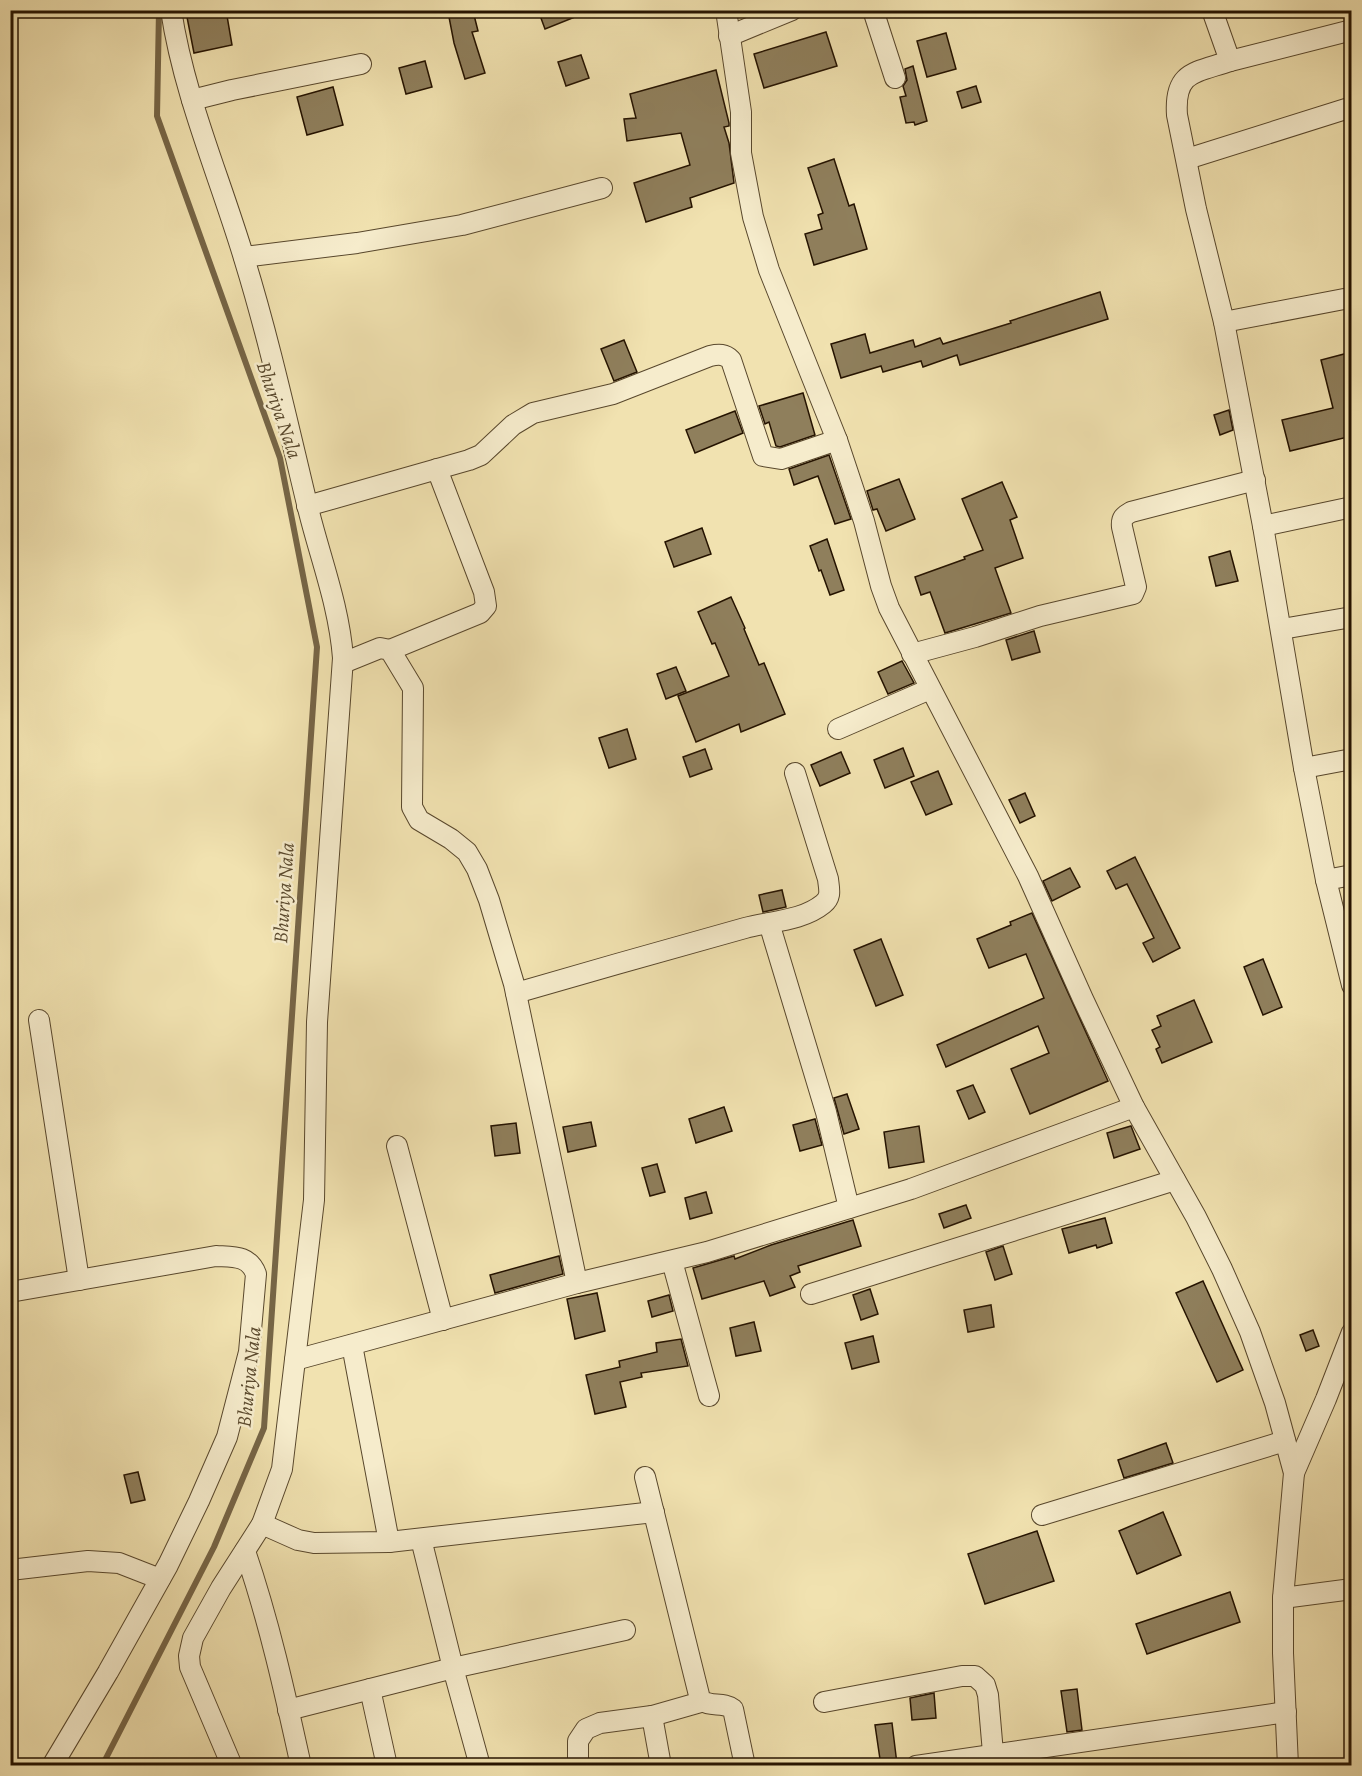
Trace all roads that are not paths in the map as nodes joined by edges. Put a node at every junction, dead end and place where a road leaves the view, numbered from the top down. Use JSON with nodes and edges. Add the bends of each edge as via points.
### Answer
{"nodes":[{"id":1,"x":171,"y":10,"type":"edge"},
{"id":2,"x":726,"y":10,"type":"edge"},
{"id":3,"x":792,"y":10,"type":"edge"},
{"id":4,"x":873,"y":10,"type":"edge"},
{"id":5,"x":1212,"y":10,"type":"edge"},
{"id":6,"x":1352,"y":30,"type":"edge"},
{"id":7,"x":729,"y":36,"type":"junction"},
{"id":8,"x":1230,"y":61,"type":"junction"},
{"id":9,"x":361,"y":64,"type":"dead end"},
{"id":10,"x":895,"y":78,"type":"dead end"},
{"id":11,"x":192,"y":100,"type":"junction"},
{"id":12,"x":1352,"y":107,"type":"edge"},
{"id":13,"x":1186,"y":159,"type":"junction"},
{"id":14,"x":602,"y":188,"type":"dead end"},
{"id":15,"x":244,"y":257,"type":"junction"},
{"id":16,"x":1352,"y":300,"type":"edge"},
{"id":17,"x":1224,"y":322,"type":"junction"},
{"id":18,"x":837,"y":440,"type":"junction"},
{"id":19,"x":437,"y":469,"type":"junction"},
{"id":20,"x":1255,"y":480,"type":"junction"},
{"id":21,"x":307,"y":506,"type":"junction"},
{"id":22,"x":1352,"y":507,"type":"edge"},
{"id":23,"x":1263,"y":526,"type":"junction"},
{"id":24,"x":1352,"y":617,"type":"edge"},
{"id":25,"x":1282,"y":629,"type":"junction"},
{"id":26,"x":390,"y":651,"type":"junction"},
{"id":27,"x":912,"y":654,"type":"junction"},
{"id":28,"x":343,"y":663,"type":"junction"},
{"id":29,"x":930,"y":689,"type":"junction"},
{"id":30,"x":838,"y":729,"type":"dead end"},
{"id":31,"x":1352,"y":759,"type":"edge"},
{"id":32,"x":1304,"y":768,"type":"junction"},
{"id":33,"x":795,"y":773,"type":"dead end"},
{"id":34,"x":1352,"y":874,"type":"edge"},
{"id":35,"x":1326,"y":880,"type":"junction"},
{"id":36,"x":769,"y":923,"type":"junction"},
{"id":37,"x":1352,"y":984,"type":"edge"},
{"id":38,"x":516,"y":993,"type":"junction"},
{"id":39,"x":39,"y":1020,"type":"dead end"},
{"id":40,"x":1134,"y":1107,"type":"junction"},
{"id":41,"x":397,"y":1146,"type":"dead end"},
{"id":42,"x":1175,"y":1180,"type":"junction"},
{"id":43,"x":849,"y":1208,"type":"junction"},
{"id":44,"x":672,"y":1261,"type":"junction"},
{"id":45,"x":79,"y":1280,"type":"junction"},
{"id":46,"x":577,"y":1283,"type":"junction"},
{"id":47,"x":10,"y":1292,"type":"edge"},
{"id":48,"x":811,"y":1294,"type":"dead end"},
{"id":49,"x":443,"y":1320,"type":"junction"},
{"id":50,"x":1352,"y":1332,"type":"edge"},
{"id":51,"x":352,"y":1345,"type":"junction"},
{"id":52,"x":295,"y":1360,"type":"junction"},
{"id":53,"x":709,"y":1396,"type":"dead end"},
{"id":54,"x":1285,"y":1442,"type":"junction"},
{"id":55,"x":1294,"y":1473,"type":"junction"},
{"id":56,"x":645,"y":1477,"type":"dead end"},
{"id":57,"x":654,"y":1512,"type":"junction"},
{"id":58,"x":1042,"y":1515,"type":"dead end"},
{"id":59,"x":262,"y":1524,"type":"junction"},
{"id":60,"x":421,"y":1539,"type":"junction"},
{"id":61,"x":388,"y":1542,"type":"junction"},
{"id":62,"x":245,"y":1551,"type":"junction"},
{"id":63,"x":10,"y":1570,"type":"edge"},
{"id":64,"x":160,"y":1579,"type":"junction"},
{"id":65,"x":1352,"y":1589,"type":"edge"},
{"id":66,"x":1282,"y":1598,"type":"junction"},
{"id":67,"x":625,"y":1630,"type":"dead end"},
{"id":68,"x":453,"y":1668,"type":"junction"},
{"id":69,"x":370,"y":1689,"type":"junction"},
{"id":70,"x":702,"y":1702,"type":"junction"},
{"id":71,"x":824,"y":1702,"type":"dead end"},
{"id":72,"x":288,"y":1710,"type":"junction"},
{"id":73,"x":1286,"y":1712,"type":"junction"},
{"id":74,"x":652,"y":1716,"type":"junction"},
{"id":75,"x":993,"y":1753,"type":"junction"},
{"id":76,"x":228,"y":1763,"type":"edge"},
{"id":77,"x":52,"y":1766,"type":"edge"},
{"id":78,"x":301,"y":1766,"type":"edge"},
{"id":79,"x":387,"y":1766,"type":"edge"},
{"id":80,"x":480,"y":1766,"type":"edge"},
{"id":81,"x":578,"y":1766,"type":"edge"},
{"id":82,"x":661,"y":1766,"type":"edge"},
{"id":83,"x":745,"y":1766,"type":"edge"},
{"id":84,"x":916,"y":1766,"type":"edge"},
{"id":85,"x":1288,"y":1766,"type":"edge"}],
"edges":[{"from":1,"to":11,"type":"street","via":[[176,46]]},
{"from":2,"to":7,"type":"street"},
{"from":3,"to":7,"type":"street"},
{"from":4,"to":10,"type":"street"},
{"from":5,"to":8,"type":"street"},
{"from":6,"to":8,"type":"street"},
{"from":7,"to":18,"type":"street","via":[[741,112],[741,153],[753,217],[769,270]]},
{"from":8,"to":13,"type":"street","via":[[1190,75],[1178,89],[1177,115]]},
{"from":9,"to":11,"type":"street"},
{"from":11,"to":15,"type":"street"},
{"from":12,"to":13,"type":"street"},
{"from":13,"to":17,"type":"street"},
{"from":14,"to":15,"type":"street","via":[[462,225]]},
{"from":15,"to":21,"type":"street","via":[[278,379]]},
{"from":16,"to":17,"type":"street"},
{"from":17,"to":20,"type":"street"},
{"from":18,"to":19,"type":"street","via":[[781,459],[764,456],[731,360],[720,354],[613,394],[533,413],[513,425],[481,455]]},
{"from":18,"to":27,"type":"street","via":[[881,586]]},
{"from":19,"to":21,"type":"street"},
{"from":19,"to":26,"type":"street","via":[[486,606],[480,613]]},
{"from":20,"to":23,"type":"street"},
{"from":20,"to":27,"type":"street","via":[[1125,515],[1122,527],[1136,586],[1132,594]]},
{"from":21,"to":28,"type":"street","via":[[335,602]]},
{"from":22,"to":23,"type":"street"},
{"from":23,"to":25,"type":"street"},
{"from":24,"to":25,"type":"street"},
{"from":25,"to":32,"type":"street"},
{"from":26,"to":28,"type":"street","via":[[380,648]]},
{"from":26,"to":38,"type":"street","via":[[413,688],[414,813],[418,820],[467,852],[477,869]]},
{"from":27,"to":29,"type":"street"},
{"from":28,"to":52,"type":"street","via":[[317,1022],[314,1200]]},
{"from":29,"to":30,"type":"street"},
{"from":29,"to":40,"type":"street","via":[[1028,876]]},
{"from":31,"to":32,"type":"street"},
{"from":32,"to":35,"type":"street"},
{"from":33,"to":36,"type":"street","via":[[830,893],[822,906]]},
{"from":34,"to":35,"type":"street"},
{"from":35,"to":37,"type":"street"},
{"from":36,"to":38,"type":"street"},
{"from":36,"to":43,"type":"street","via":[[826,1112]]},
{"from":38,"to":46,"type":"street"},
{"from":39,"to":45,"type":"street"},
{"from":40,"to":42,"type":"street"},
{"from":40,"to":43,"type":"street"},
{"from":41,"to":49,"type":"street"},
{"from":42,"to":48,"type":"street"},
{"from":42,"to":54,"type":"street","via":[[1250,1332]]},
{"from":43,"to":44,"type":"street"},
{"from":44,"to":46,"type":"street"},
{"from":44,"to":53,"type":"street"},
{"from":45,"to":47,"type":"street"},
{"from":45,"to":64,"type":"street","via":[[216,1256],[246,1260],[256,1274],[249,1352],[227,1437]]},
{"from":46,"to":49,"type":"street"},
{"from":49,"to":51,"type":"street"},
{"from":50,"to":55,"type":"street"},
{"from":51,"to":52,"type":"street"},
{"from":51,"to":61,"type":"street"},
{"from":52,"to":59,"type":"street","via":[[282,1470]]},
{"from":54,"to":55,"type":"street"},
{"from":54,"to":58,"type":"street"},
{"from":55,"to":66,"type":"street"},
{"from":56,"to":57,"type":"street"},
{"from":57,"to":60,"type":"street"},
{"from":57,"to":70,"type":"street"},
{"from":59,"to":61,"type":"street","via":[[314,1543]]},
{"from":59,"to":62,"type":"street"},
{"from":60,"to":61,"type":"street"},
{"from":60,"to":68,"type":"street"},
{"from":62,"to":72,"type":"street"},
{"from":62,"to":76,"type":"street","via":[[220,1588],[189,1656]]},
{"from":63,"to":64,"type":"street","via":[[88,1561],[119,1563]]},
{"from":64,"to":77,"type":"street"},
{"from":65,"to":66,"type":"street"},
{"from":66,"to":73,"type":"street"},
{"from":67,"to":68,"type":"street"},
{"from":68,"to":69,"type":"street"},
{"from":68,"to":80,"type":"street"},
{"from":69,"to":72,"type":"street"},
{"from":69,"to":79,"type":"street"},
{"from":70,"to":74,"type":"street"},
{"from":70,"to":83,"type":"street","via":[[733,1709]]},
{"from":71,"to":75,"type":"street","via":[[975,1676],[985,1685],[988,1695]]},
{"from":72,"to":78,"type":"street"},
{"from":73,"to":75,"type":"street"},
{"from":73,"to":85,"type":"street"},
{"from":74,"to":81,"type":"street","via":[[600,1723],[586,1729],[578,1741]]},
{"from":74,"to":82,"type":"street"},
{"from":75,"to":84,"type":"street"}]}
